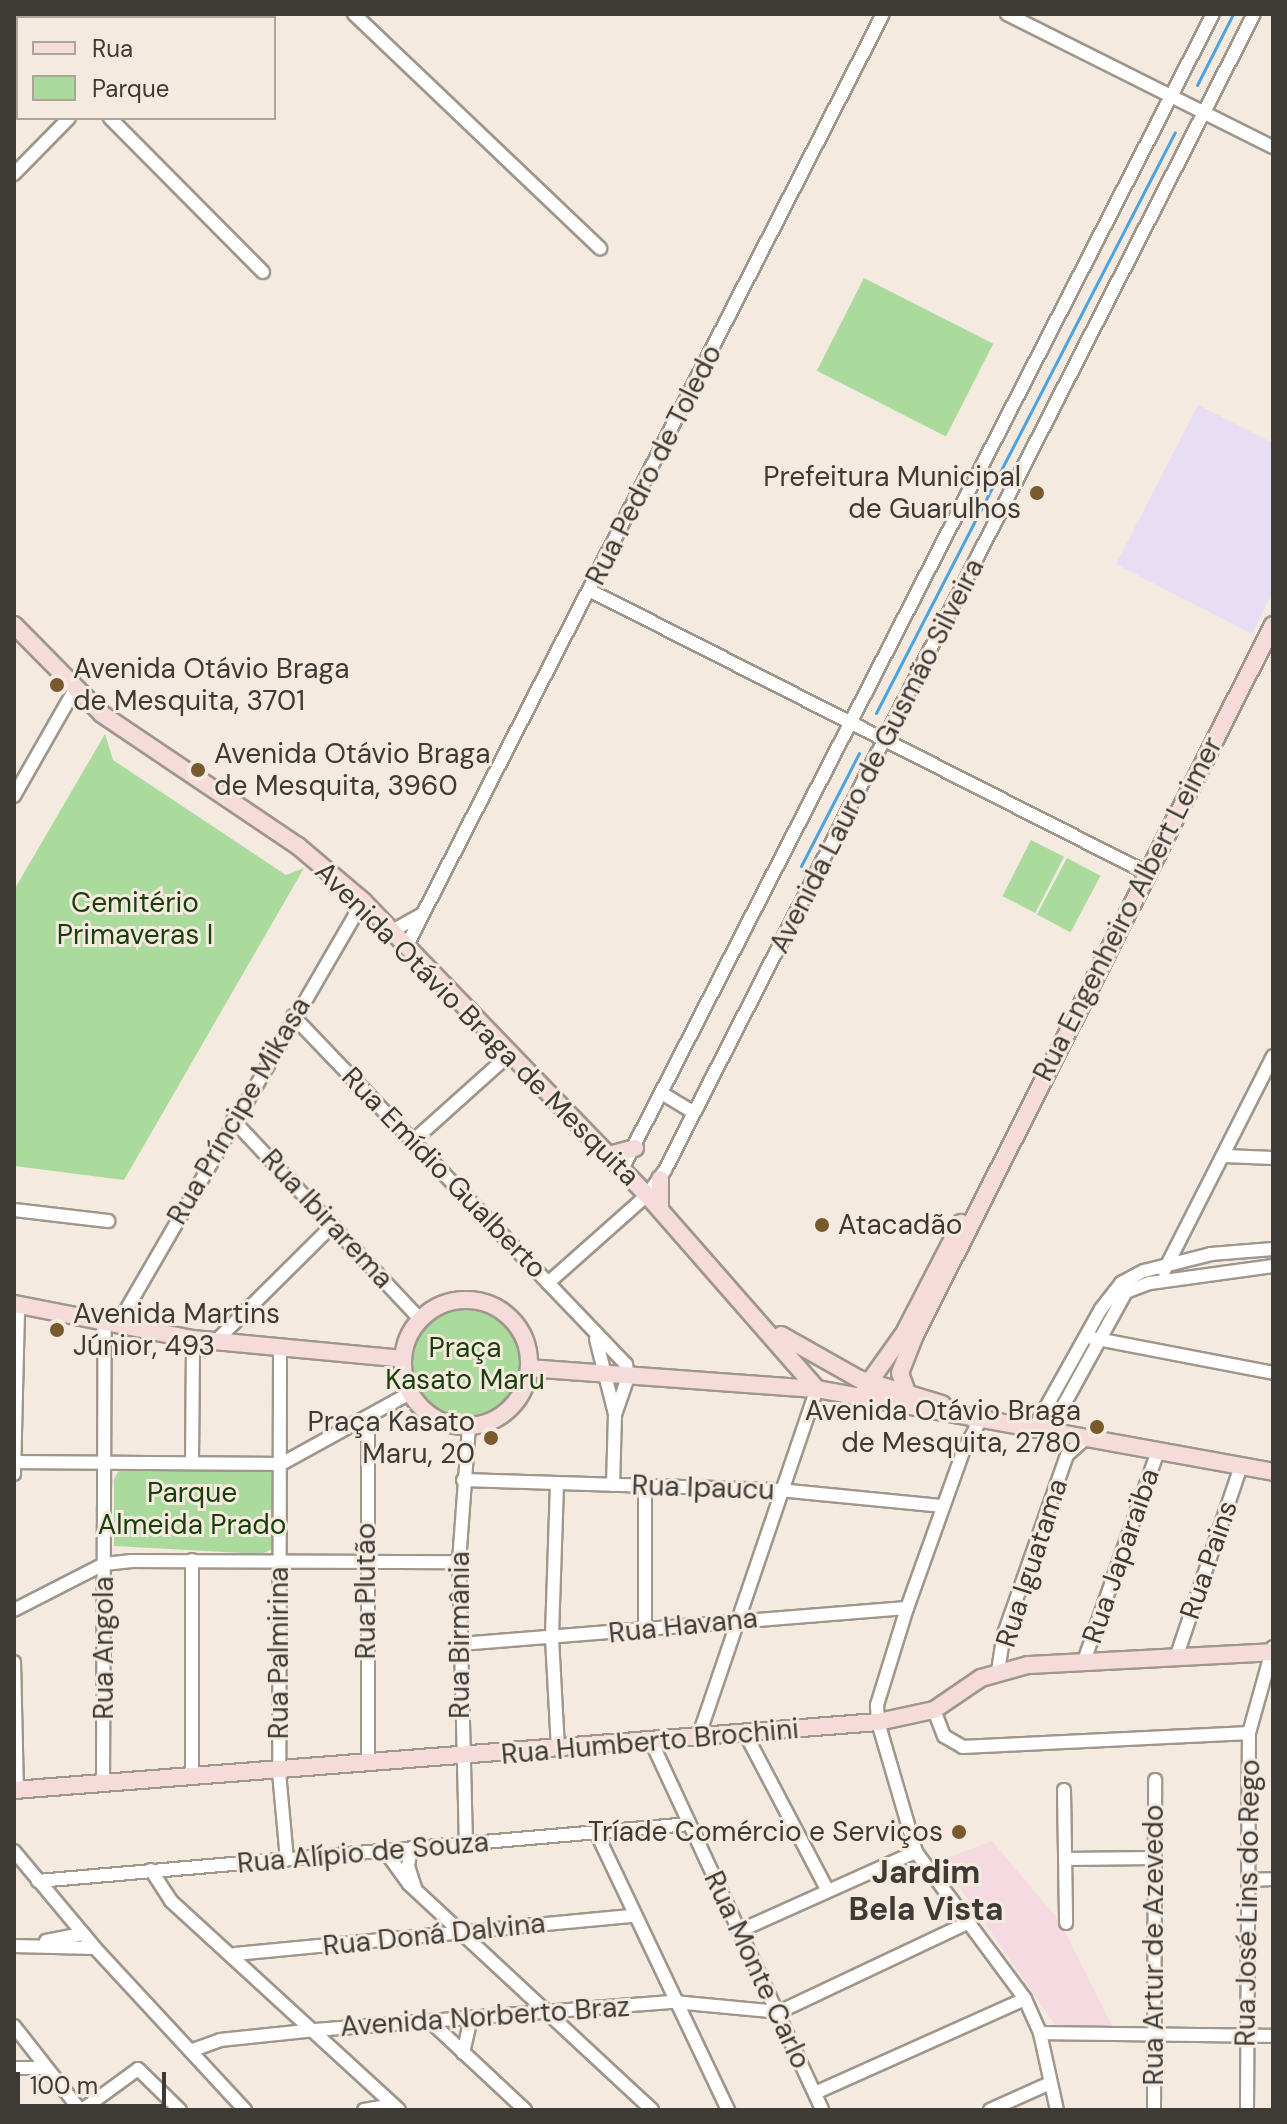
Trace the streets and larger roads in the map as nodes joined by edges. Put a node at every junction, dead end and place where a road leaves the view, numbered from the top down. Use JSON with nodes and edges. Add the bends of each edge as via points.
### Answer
{"nodes":[{"id":1,"x":354,"y":14,"type":"edge"},
{"id":2,"x":883,"y":14,"type":"edge"},
{"id":3,"x":1007,"y":14,"type":"edge"},
{"id":4,"x":1213,"y":14,"type":"edge"},
{"id":5,"x":1254,"y":14,"type":"edge"},
{"id":6,"x":1173,"y":96,"type":"junction"},
{"id":7,"x":1204,"y":111,"type":"junction"},
{"id":8,"x":67,"y":120,"type":"edge"},
{"id":9,"x":112,"y":120,"type":"edge"},
{"id":10,"x":1273,"y":147,"type":"edge"},
{"id":11,"x":14,"y":174,"type":"edge"},
{"id":12,"x":600,"y":248,"type":"dead end"},
{"id":13,"x":263,"y":272,"type":"dead end"},
{"id":14,"x":589,"y":590,"type":"junction"},
{"id":15,"x":1273,"y":625,"type":"edge"},
{"id":16,"x":14,"y":626,"type":"edge"},
{"id":17,"x":74,"y":691,"type":"junction"},
{"id":18,"x":854,"y":722,"type":"junction"},
{"id":19,"x":887,"y":739,"type":"junction"},
{"id":20,"x":14,"y":796,"type":"edge"},
{"id":21,"x":1147,"y":873,"type":"junction"},
{"id":22,"x":363,"y":901,"type":"junction"},
{"id":23,"x":421,"y":915,"type":"junction"},
{"id":24,"x":392,"y":931,"type":"junction"},
{"id":25,"x":406,"y":947,"type":"junction"},
{"id":26,"x":293,"y":1016,"type":"junction"},
{"id":27,"x":510,"y":1054,"type":"junction"},
{"id":28,"x":1273,"y":1056,"type":"edge"},
{"id":29,"x":663,"y":1094,"type":"junction"},
{"id":30,"x":693,"y":1112,"type":"junction"},
{"id":31,"x":233,"y":1120,"type":"junction"},
{"id":32,"x":414,"y":1140,"type":"junction"},
{"id":33,"x":635,"y":1148,"type":"junction"},
{"id":34,"x":609,"y":1155,"type":"junction"},
{"id":35,"x":1224,"y":1156,"type":"junction"},
{"id":36,"x":1273,"y":1158,"type":"edge"},
{"id":37,"x":622,"y":1169,"type":"junction"},
{"id":38,"x":660,"y":1179,"type":"junction"},
{"id":39,"x":983,"y":1193,"type":"junction"},
{"id":40,"x":647,"y":1195,"type":"junction"},
{"id":41,"x":660,"y":1209,"type":"junction"},
{"id":42,"x":14,"y":1210,"type":"edge"},
{"id":43,"x":108,"y":1221,"type":"dead end"},
{"id":44,"x":333,"y":1225,"type":"junction"},
{"id":45,"x":1273,"y":1249,"type":"edge"},
{"id":46,"x":1165,"y":1266,"type":"junction"},
{"id":47,"x":1273,"y":1266,"type":"edge"},
{"id":48,"x":1162,"y":1281,"type":"junction"},
{"id":49,"x":548,"y":1283,"type":"junction"},
{"id":50,"x":16,"y":1304,"type":"edge"},
{"id":51,"x":420,"y":1319,"type":"junction"},
{"id":52,"x":111,"y":1322,"type":"junction"},
{"id":53,"x":769,"y":1329,"type":"junction"},
{"id":54,"x":593,"y":1333,"type":"junction"},
{"id":55,"x":902,"y":1336,"type":"junction"},
{"id":56,"x":1092,"y":1338,"type":"junction"},
{"id":57,"x":193,"y":1339,"type":"junction"},
{"id":58,"x":215,"y":1342,"type":"junction"},
{"id":59,"x":280,"y":1349,"type":"junction"},
{"id":60,"x":403,"y":1359,"type":"junction"},
{"id":61,"x":529,"y":1368,"type":"junction"},
{"id":62,"x":1273,"y":1373,"type":"edge"},
{"id":63,"x":608,"y":1376,"type":"junction"},
{"id":64,"x":628,"y":1377,"type":"junction"},
{"id":65,"x":868,"y":1386,"type":"junction"},
{"id":66,"x":817,"y":1389,"type":"junction"},
{"id":67,"x":410,"y":1393,"type":"junction"},
{"id":68,"x":899,"y":1398,"type":"junction"},
{"id":69,"x":615,"y":1414,"type":"junction"},
{"id":70,"x":974,"y":1415,"type":"junction"},
{"id":71,"x":368,"y":1418,"type":"junction"},
{"id":72,"x":469,"y":1426,"type":"junction"},
{"id":73,"x":1048,"y":1429,"type":"junction"},
{"id":74,"x":1087,"y":1437,"type":"junction"},
{"id":75,"x":1158,"y":1451,"type":"junction"},
{"id":76,"x":1067,"y":1455,"type":"junction"},
{"id":77,"x":14,"y":1462,"type":"edge"},
{"id":78,"x":103,"y":1462,"type":"junction"},
{"id":79,"x":192,"y":1462,"type":"junction"},
{"id":80,"x":281,"y":1464,"type":"junction"},
{"id":81,"x":1241,"y":1466,"type":"junction"},
{"id":82,"x":1273,"y":1472,"type":"edge"},
{"id":83,"x":14,"y":1474,"type":"edge"},
{"id":84,"x":463,"y":1480,"type":"junction"},
{"id":85,"x":557,"y":1484,"type":"junction"},
{"id":86,"x":613,"y":1485,"type":"junction"},
{"id":87,"x":645,"y":1487,"type":"junction"},
{"id":88,"x":779,"y":1490,"type":"junction"},
{"id":89,"x":943,"y":1506,"type":"junction"},
{"id":90,"x":192,"y":1560,"type":"junction"},
{"id":91,"x":279,"y":1561,"type":"junction"},
{"id":92,"x":364,"y":1562,"type":"junction"},
{"id":93,"x":459,"y":1562,"type":"junction"},
{"id":94,"x":104,"y":1564,"type":"junction"},
{"id":95,"x":907,"y":1608,"type":"junction"},
{"id":96,"x":14,"y":1610,"type":"edge"},
{"id":97,"x":735,"y":1621,"type":"junction"},
{"id":98,"x":645,"y":1631,"type":"junction"},
{"id":99,"x":552,"y":1638,"type":"junction"},
{"id":100,"x":460,"y":1644,"type":"junction"},
{"id":101,"x":1272,"y":1650,"type":"edge"},
{"id":102,"x":1177,"y":1655,"type":"junction"},
{"id":103,"x":1084,"y":1661,"type":"junction"},
{"id":104,"x":14,"y":1662,"type":"edge"},
{"id":105,"x":998,"y":1671,"type":"junction"},
{"id":106,"x":934,"y":1710,"type":"junction"},
{"id":107,"x":878,"y":1722,"type":"junction"},
{"id":108,"x":1249,"y":1733,"type":"junction"},
{"id":109,"x":746,"y":1735,"type":"junction"},
{"id":110,"x":698,"y":1738,"type":"junction"},
{"id":111,"x":652,"y":1743,"type":"junction"},
{"id":112,"x":558,"y":1750,"type":"junction"},
{"id":113,"x":461,"y":1757,"type":"junction"},
{"id":114,"x":368,"y":1763,"type":"junction"},
{"id":115,"x":279,"y":1772,"type":"junction"},
{"id":116,"x":192,"y":1778,"type":"junction"},
{"id":117,"x":1155,"y":1780,"type":"dead end"},
{"id":118,"x":103,"y":1784,"type":"junction"},
{"id":119,"x":15,"y":1790,"type":"edge"},
{"id":120,"x":1064,"y":1790,"type":"dead end"},
{"id":121,"x":689,"y":1824,"type":"junction"},
{"id":122,"x":597,"y":1834,"type":"junction"},
{"id":123,"x":466,"y":1845,"type":"junction"},
{"id":124,"x":411,"y":1849,"type":"junction"},
{"id":125,"x":14,"y":1851,"type":"edge"},
{"id":126,"x":385,"y":1851,"type":"junction"},
{"id":127,"x":916,"y":1852,"type":"junction"},
{"id":128,"x":1154,"y":1858,"type":"junction"},
{"id":129,"x":1065,"y":1859,"type":"junction"},
{"id":130,"x":287,"y":1860,"type":"junction"},
{"id":131,"x":151,"y":1870,"type":"junction"},
{"id":132,"x":1273,"y":1879,"type":"edge"},
{"id":133,"x":1248,"y":1880,"type":"junction"},
{"id":134,"x":38,"y":1881,"type":"junction"},
{"id":135,"x":416,"y":1890,"type":"junction"},
{"id":136,"x":828,"y":1891,"type":"junction"},
{"id":137,"x":633,"y":1916,"type":"junction"},
{"id":138,"x":967,"y":1923,"type":"junction"},
{"id":139,"x":1066,"y":1923,"type":"dead end"},
{"id":140,"x":460,"y":1931,"type":"junction"},
{"id":141,"x":739,"y":1931,"type":"junction"},
{"id":142,"x":83,"y":1934,"type":"junction"},
{"id":143,"x":19,"y":1946,"type":"edge"},
{"id":144,"x":95,"y":1948,"type":"junction"},
{"id":145,"x":235,"y":1954,"type":"junction"},
{"id":146,"x":1025,"y":1999,"type":"junction"},
{"id":147,"x":674,"y":2002,"type":"junction"},
{"id":148,"x":547,"y":2011,"type":"junction"},
{"id":149,"x":779,"y":2012,"type":"junction"},
{"id":150,"x":471,"y":2018,"type":"junction"},
{"id":151,"x":431,"y":2022,"type":"junction"},
{"id":152,"x":14,"y":2026,"type":"edge"},
{"id":153,"x":315,"y":2030,"type":"junction"},
{"id":154,"x":1040,"y":2033,"type":"junction"},
{"id":155,"x":1153,"y":2035,"type":"junction"},
{"id":156,"x":1246,"y":2036,"type":"junction"},
{"id":157,"x":1273,"y":2036,"type":"edge"},
{"id":158,"x":193,"y":2050,"type":"junction"},
{"id":159,"x":463,"y":2053,"type":"junction"},
{"id":160,"x":14,"y":2068,"type":"edge"},
{"id":161,"x":45,"y":2068,"type":"junction"},
{"id":162,"x":1050,"y":2083,"type":"junction"},
{"id":163,"x":815,"y":2093,"type":"junction"},
{"id":164,"x":396,"y":2107,"type":"edge"},
{"id":165,"x":239,"y":2108,"type":"edge"},
{"id":166,"x":81,"y":2110,"type":"edge"},
{"id":167,"x":180,"y":2110,"type":"edge"},
{"id":168,"x":364,"y":2110,"type":"edge"},
{"id":169,"x":525,"y":2110,"type":"edge"},
{"id":170,"x":652,"y":2110,"type":"edge"},
{"id":171,"x":728,"y":2110,"type":"edge"},
{"id":172,"x":822,"y":2110,"type":"edge"},
{"id":173,"x":990,"y":2110,"type":"edge"},
{"id":174,"x":1057,"y":2110,"type":"edge"},
{"id":175,"x":1154,"y":2110,"type":"edge"},
{"id":176,"x":1247,"y":2110,"type":"edge"}],
"edges":[{"from":1,"to":12,"type":"street"},
{"from":2,"to":14,"type":"street","name":"Rua Pedro de Toledo"},
{"from":3,"to":6,"type":"street"},
{"from":4,"to":6,"type":"street","name":"Avenida Lauro de Gusmão Silveira"},
{"from":5,"to":7,"type":"street","name":"Avenida Lauro de Gusmão Silveira"},
{"from":6,"to":7,"type":"street"},
{"from":6,"to":18,"type":"street","name":"Avenida Lauro de Gusmão Silveira"},
{"from":7,"to":10,"type":"street"},
{"from":7,"to":19,"type":"street","name":"Avenida Lauro de Gusmão Silveira"},
{"from":8,"to":11,"type":"street"},
{"from":9,"to":13,"type":"street"},
{"from":14,"to":18,"type":"street"},
{"from":14,"to":23,"type":"street","name":"Rua Pedro de Toledo"},
{"from":15,"to":21,"type":"street","name":"Rua Engenheiro Albert Leimer"},
{"from":16,"to":17,"type":"street","name":"Avenida Otávio Braga de Mesquita"},
{"from":17,"to":20,"type":"street"},
{"from":17,"to":22,"type":"street","name":"Avenida Otávio Braga de Mesquita","via":[[130,735],[298,846]]},
{"from":18,"to":19,"type":"street"},
{"from":18,"to":29,"type":"street","name":"Avenida Lauro de Gusmão Silveira"},
{"from":19,"to":21,"type":"street"},
{"from":19,"to":30,"type":"street","name":"Avenida Lauro de Gusmão Silveira"},
{"from":21,"to":39,"type":"street","name":"Rua Engenheiro Albert Leimer"},
{"from":22,"to":24,"type":"street","name":"Avenida Otávio Braga de Mesquita"},
{"from":22,"to":26,"type":"street","name":"Rua Príncipe Mikasa"},
{"from":23,"to":24,"type":"street"},
{"from":23,"to":25,"type":"street","name":"Rua Pedro de Toledo"},
{"from":24,"to":25,"type":"street","name":"Avenida Otávio Braga de Mesquita"},
{"from":25,"to":27,"type":"street","name":"Avenida Otávio Braga de Mesquita"},
{"from":26,"to":31,"type":"street","name":"Rua Príncipe Mikasa"},
{"from":26,"to":32,"type":"street","name":"Rua Emídio Gualberto"},
{"from":27,"to":32,"type":"street"},
{"from":27,"to":34,"type":"street","name":"Avenida Otávio Braga de Mesquita"},
{"from":28,"to":35,"type":"street"},
{"from":29,"to":30,"type":"street"},
{"from":29,"to":33,"type":"street","name":"Avenida Lauro de Gusmão Silveira"},
{"from":30,"to":38,"type":"street","name":"Avenida Lauro de Gusmão Silveira"},
{"from":31,"to":44,"type":"street","name":"Rua Ibirarema"},
{"from":31,"to":52,"type":"street","name":"Rua Príncipe Mikasa"},
{"from":32,"to":49,"type":"street","name":"Rua Emídio Gualberto"},
{"from":33,"to":34,"type":"street"},
{"from":33,"to":37,"type":"street","name":"Avenida Lauro de Gusmão Silveira"},
{"from":34,"to":37,"type":"street","name":"Avenida Otávio Braga de Mesquita"},
{"from":35,"to":36,"type":"street"},
{"from":35,"to":46,"type":"street"},
{"from":37,"to":40,"type":"street","name":"Avenida Otávio Braga de Mesquita"},
{"from":38,"to":40,"type":"street","name":"Avenida Lauro de Gusmão Silveira"},
{"from":38,"to":41,"type":"street"},
{"from":39,"to":55,"type":"street","name":"Rua Engenheiro Albert Leimer"},
{"from":39,"to":68,"type":"street","name":"Rua Engenheiro Albert Leimer","via":[[904,1358]]},
{"from":40,"to":41,"type":"street","name":"Avenida Otávio Braga de Mesquita"},
{"from":40,"to":49,"type":"street","name":"Avenida Lauro de Gusmão Silveira"},
{"from":41,"to":53,"type":"street","name":"Avenida Otávio Braga de Mesquita"},
{"from":42,"to":43,"type":"street"},
{"from":44,"to":51,"type":"street","name":"Rua Ibirarema"},
{"from":44,"to":58,"type":"street"},
{"from":45,"to":46,"type":"street","via":[[1211,1254]]},
{"from":46,"to":48,"type":"street"},
{"from":46,"to":56,"type":"street","via":[[1121,1283]]},
{"from":47,"to":48,"type":"street"},
{"from":48,"to":56,"type":"street","via":[[1126,1292]]},
{"from":49,"to":54,"type":"street","name":"Rua Emídio Gualberto"},
{"from":50,"to":52,"type":"street"},
{"from":50,"to":77,"type":"street"},
{"from":51,"to":60,"type":"street"},
{"from":51,"to":61,"type":"street","via":[[453,1301],[479,1301],[497,1308],[524,1337]]},
{"from":52,"to":57,"type":"street"},
{"from":52,"to":78,"type":"street","name":"Rua Angola"},
{"from":53,"to":65,"type":"street","name":"Avenida Otávio Braga de Mesquita"},
{"from":53,"to":66,"type":"street","name":"Avenida Otávio Braga de Mesquita"},
{"from":54,"to":63,"type":"street","name":"Rua Emídio Gualberto"},
{"from":54,"to":64,"type":"street","name":"Rua Emídio Gualberto","via":[[626,1364]]},
{"from":55,"to":65,"type":"street"},
{"from":55,"to":68,"type":"street","name":"Rua Engenheiro Albert Leimer","via":[[893,1362]]},
{"from":56,"to":62,"type":"street"},
{"from":56,"to":73,"type":"street"},
{"from":57,"to":58,"type":"street"},
{"from":57,"to":79,"type":"street"},
{"from":58,"to":59,"type":"street"},
{"from":59,"to":60,"type":"street"},
{"from":59,"to":80,"type":"street","name":"Rua Palmirina"},
{"from":60,"to":67,"type":"street"},
{"from":61,"to":63,"type":"street"},
{"from":61,"to":72,"type":"street","via":[[514,1403],[493,1420]]},
{"from":63,"to":64,"type":"street"},
{"from":63,"to":69,"type":"street","name":"Rua Emídio Gualberto"},
{"from":64,"to":66,"type":"street"},
{"from":64,"to":69,"type":"street","name":"Rua Emídio Gualberto"},
{"from":65,"to":66,"type":"street"},
{"from":65,"to":68,"type":"street"},
{"from":66,"to":68,"type":"street"},
{"from":66,"to":88,"type":"street"},
{"from":67,"to":71,"type":"street"},
{"from":67,"to":72,"type":"street","via":[[439,1420]]},
{"from":68,"to":70,"type":"street"},
{"from":69,"to":86,"type":"street","name":"Rua Emídio Gualberto"},
{"from":70,"to":73,"type":"street"},
{"from":70,"to":89,"type":"street"},
{"from":71,"to":80,"type":"street"},
{"from":71,"to":92,"type":"street","name":"Rua Plutão"},
{"from":72,"to":84,"type":"street","name":"Rua Birmânia"},
{"from":73,"to":74,"type":"street"},
{"from":73,"to":76,"type":"street","name":"Rua Iguatama"},
{"from":74,"to":75,"type":"street"},
{"from":74,"to":76,"type":"street","name":"Rua Iguatama"},
{"from":75,"to":81,"type":"street"},
{"from":75,"to":103,"type":"street","name":"Rua Japaraiba"},
{"from":76,"to":105,"type":"street","name":"Rua Iguatama","via":[[1004,1634]]},
{"from":77,"to":78,"type":"street"},
{"from":77,"to":83,"type":"street"},
{"from":78,"to":79,"type":"street"},
{"from":78,"to":94,"type":"street","name":"Rua Angola"},
{"from":79,"to":80,"type":"street"},
{"from":80,"to":91,"type":"street","name":"Rua Palmirina"},
{"from":81,"to":82,"type":"street"},
{"from":81,"to":102,"type":"street","name":"Rua Pains"},
{"from":84,"to":85,"type":"street","name":"Rua Ipaucu"},
{"from":84,"to":93,"type":"street","name":"Rua Birmânia"},
{"from":85,"to":86,"type":"street","name":"Rua Ipaucu"},
{"from":85,"to":99,"type":"street"},
{"from":86,"to":87,"type":"street","name":"Rua Ipaucu"},
{"from":87,"to":88,"type":"street","name":"Rua Ipaucu"},
{"from":87,"to":98,"type":"street"},
{"from":88,"to":89,"type":"street","name":"Rua Ipaucu"},
{"from":88,"to":97,"type":"street"},
{"from":89,"to":95,"type":"street"},
{"from":90,"to":91,"type":"street"},
{"from":90,"to":94,"type":"street"},
{"from":90,"to":116,"type":"street"},
{"from":91,"to":92,"type":"street"},
{"from":91,"to":115,"type":"street","name":"Rua Palmirina"},
{"from":92,"to":93,"type":"street"},
{"from":92,"to":114,"type":"street","name":"Rua Plutão"},
{"from":93,"to":100,"type":"street","name":"Rua Birmânia"},
{"from":94,"to":96,"type":"street"},
{"from":94,"to":118,"type":"street","name":"Rua Angola"},
{"from":95,"to":97,"type":"street","name":"Rua Havana"},
{"from":95,"to":107,"type":"street","via":[[877,1705]]},
{"from":97,"to":98,"type":"street","name":"Rua Havana"},
{"from":97,"to":110,"type":"street"},
{"from":98,"to":99,"type":"street","name":"Rua Havana"},
{"from":99,"to":100,"type":"street","name":"Rua Havana"},
{"from":99,"to":112,"type":"street"},
{"from":100,"to":113,"type":"street","name":"Rua Birmânia"},
{"from":101,"to":102,"type":"street","name":"Rua Humberto Brochini"},
{"from":101,"to":108,"type":"street","name":"Rua José Lins do Rego"},
{"from":102,"to":103,"type":"street","name":"Rua Humberto Brochini"},
{"from":103,"to":105,"type":"street","name":"Rua Humberto Brochini"},
{"from":104,"to":119,"type":"street"},
{"from":105,"to":106,"type":"street","name":"Rua Humberto Brochini"},
{"from":106,"to":107,"type":"street","name":"Rua Humberto Brochini"},
{"from":106,"to":108,"type":"street","via":[[944,1736],[963,1747]]},
{"from":107,"to":109,"type":"street","name":"Rua Humberto Brochini"},
{"from":107,"to":127,"type":"street"},
{"from":108,"to":133,"type":"street","name":"Rua José Lins do Rego"},
{"from":109,"to":110,"type":"street","name":"Rua Humberto Brochini"},
{"from":109,"to":136,"type":"street"},
{"from":110,"to":111,"type":"street","name":"Rua Humberto Brochini"},
{"from":111,"to":112,"type":"street","name":"Rua Humberto Brochini"},
{"from":111,"to":121,"type":"street","name":"Rua Monte Carlo"},
{"from":112,"to":113,"type":"street","name":"Rua Humberto Brochini"},
{"from":113,"to":114,"type":"street","name":"Rua Humberto Brochini"},
{"from":113,"to":123,"type":"street","name":"Rua Birmânia"},
{"from":114,"to":115,"type":"street","name":"Rua Humberto Brochini"},
{"from":115,"to":116,"type":"street","name":"Rua Humberto Brochini"},
{"from":115,"to":130,"type":"street","name":"Rua Palmirina"},
{"from":116,"to":118,"type":"street","name":"Rua Humberto Brochini"},
{"from":117,"to":128,"type":"street","name":"Rua Artur de Azevedo"},
{"from":118,"to":119,"type":"street","name":"Rua Humberto Brochini"},
{"from":120,"to":129,"type":"street"},
{"from":121,"to":122,"type":"street","name":"Rua Alípio de Souza"},
{"from":121,"to":141,"type":"street","name":"Rua Monte Carlo"},
{"from":122,"to":123,"type":"street","name":"Rua Alípio de Souza"},
{"from":122,"to":137,"type":"street"},
{"from":123,"to":124,"type":"street","name":"Rua Alípio de Souza"},
{"from":124,"to":126,"type":"street","name":"Rua Alípio de Souza"},
{"from":124,"to":135,"type":"street","via":[[408,1866]]},
{"from":125,"to":134,"type":"street"},
{"from":126,"to":130,"type":"street","name":"Rua Alípio de Souza"},
{"from":126,"to":135,"type":"street"},
{"from":127,"to":136,"type":"street"},
{"from":127,"to":138,"type":"street"},
{"from":128,"to":129,"type":"street"},
{"from":128,"to":155,"type":"street","name":"Rua Artur de Azevedo"},
{"from":129,"to":139,"type":"street"},
{"from":130,"to":131,"type":"street","name":"Rua Alípio de Souza"},
{"from":131,"to":134,"type":"street","name":"Rua Alípio de Souza"},
{"from":131,"to":145,"type":"street","via":[[171,1901]]},
{"from":132,"to":133,"type":"street"},
{"from":133,"to":156,"type":"street","name":"Rua José Lins do Rego"},
{"from":134,"to":142,"type":"street"},
{"from":135,"to":140,"type":"street"},
{"from":136,"to":141,"type":"street"},
{"from":137,"to":140,"type":"street","name":"Rua Doná Dalvina"},
{"from":137,"to":147,"type":"street"},
{"from":138,"to":146,"type":"street"},
{"from":138,"to":149,"type":"street"},
{"from":140,"to":145,"type":"street","name":"Rua Doná Dalvina"},
{"from":140,"to":148,"type":"street"},
{"from":141,"to":149,"type":"street","name":"Rua Monte Carlo"},
{"from":142,"to":143,"type":"street"},
{"from":142,"to":144,"type":"street"},
{"from":143,"to":144,"type":"street"},
{"from":144,"to":158,"type":"street"},
{"from":145,"to":153,"type":"street"},
{"from":146,"to":154,"type":"street"},
{"from":146,"to":163,"type":"street"},
{"from":147,"to":148,"type":"street","name":"Avenida Norberto Braz"},
{"from":147,"to":149,"type":"street","name":"Avenida Norberto Braz"},
{"from":147,"to":171,"type":"street"},
{"from":148,"to":150,"type":"street","name":"Avenida Norberto Braz"},
{"from":148,"to":170,"type":"street"},
{"from":149,"to":163,"type":"street","name":"Rua Monte Carlo"},
{"from":150,"to":151,"type":"street","name":"Avenida Norberto Braz"},
{"from":150,"to":159,"type":"street"},
{"from":151,"to":153,"type":"street","name":"Avenida Norberto Braz"},
{"from":151,"to":159,"type":"street"},
{"from":152,"to":161,"type":"street"},
{"from":153,"to":158,"type":"street","name":"Avenida Norberto Braz","via":[[220,2040]]},
{"from":153,"to":164,"type":"street"},
{"from":154,"to":155,"type":"street"},
{"from":154,"to":162,"type":"street"},
{"from":155,"to":156,"type":"street"},
{"from":155,"to":175,"type":"street","name":"Rua Artur de Azevedo"},
{"from":156,"to":157,"type":"street"},
{"from":156,"to":176,"type":"street","name":"Rua José Lins do Rego"},
{"from":158,"to":165,"type":"street"},
{"from":159,"to":169,"type":"street"},
{"from":160,"to":161,"type":"street"},
{"from":161,"to":166,"type":"street"},
{"from":162,"to":173,"type":"street"},
{"from":162,"to":174,"type":"street"},
{"from":163,"to":172,"type":"street","name":"Rua Monte Carlo"},
{"from":164,"to":168,"type":"street"},
{"from":166,"to":167,"type":"street","via":[[138,2069]]}]}
